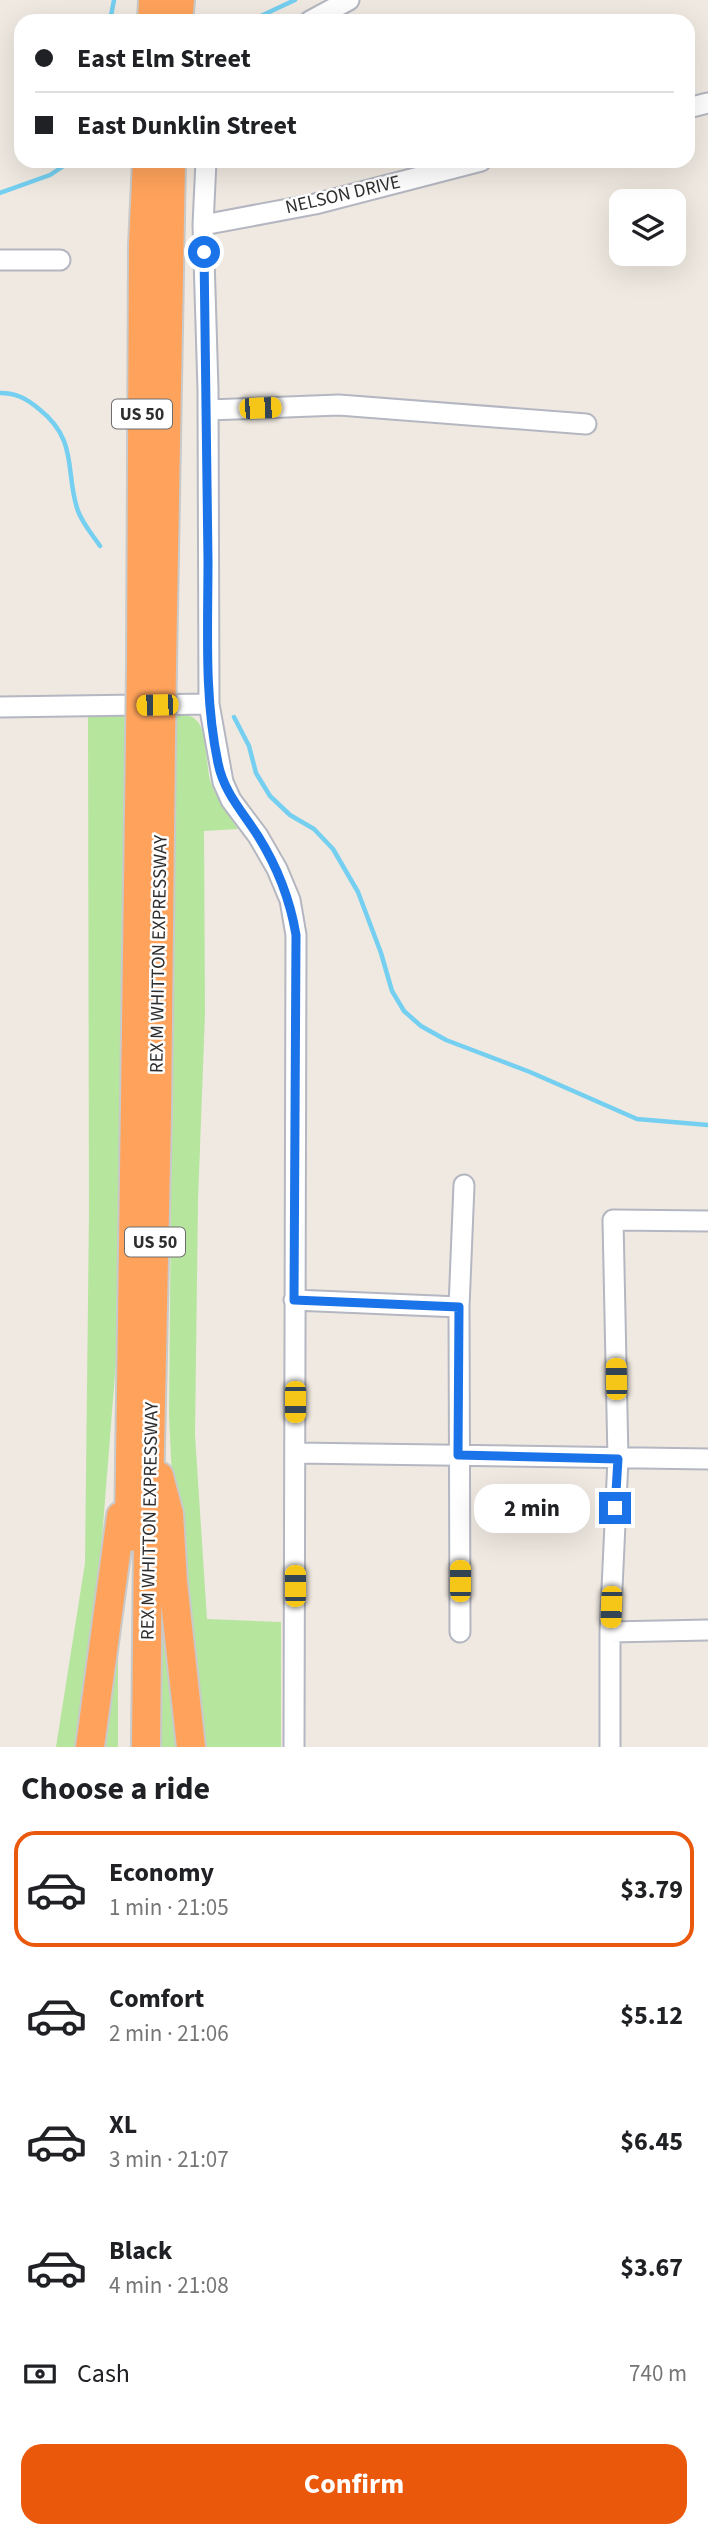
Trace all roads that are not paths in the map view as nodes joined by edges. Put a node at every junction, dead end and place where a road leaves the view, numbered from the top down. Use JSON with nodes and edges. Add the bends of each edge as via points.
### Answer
{"nodes":[{"id":1,"x":349,"y":0,"type":"edge"},
{"id":2,"x":323,"y":14,"type":"edge"},
{"id":3,"x":146,"y":168,"type":"edge"},
{"id":4,"x":171,"y":168,"type":"edge"},
{"id":5,"x":206,"y":168,"type":"edge"},
{"id":6,"x":454,"y":168,"type":"edge"},
{"id":7,"x":203,"y":225,"type":"junction"},
{"id":8,"x":0,"y":260,"type":"edge"},
{"id":9,"x":60,"y":260,"type":"dead end"},
{"id":10,"x":208,"y":410,"type":"junction"},
{"id":11,"x":586,"y":424,"type":"dead end"},
{"id":12,"x":151,"y":666,"type":"junction"},
{"id":13,"x":209,"y":704,"type":"junction"},
{"id":14,"x":0,"y":707,"type":"edge"},
{"id":15,"x":464,"y":1185,"type":"dead end"},
{"id":16,"x":708,"y":1221,"type":"edge"},
{"id":17,"x":294,"y":1300,"type":"junction"},
{"id":18,"x":459,"y":1307,"type":"junction"},
{"id":19,"x":141,"y":1447,"type":"junction"},
{"id":20,"x":296,"y":1452,"type":"junction"},
{"id":21,"x":458,"y":1455,"type":"junction"},
{"id":22,"x":618,"y":1459,"type":"junction"},
{"id":23,"x":708,"y":1460,"type":"edge"},
{"id":24,"x":708,"y":1630,"type":"edge"},
{"id":25,"x":460,"y":1632,"type":"dead end"},
{"id":26,"x":610,"y":1632,"type":"junction"},
{"id":27,"x":90,"y":1747,"type":"edge"},
{"id":28,"x":127,"y":1747,"type":"edge"},
{"id":29,"x":146,"y":1747,"type":"edge"},
{"id":30,"x":191,"y":1747,"type":"edge"},
{"id":31,"x":294,"y":1747,"type":"edge"},
{"id":32,"x":610,"y":1747,"type":"edge"}],
"edges":[{"from":1,"to":2,"type":"street"},
{"from":3,"to":12,"type":"highway","name":"REX M WHITTON EXPRESSWAY","number":"US 50","via":[[143,245]]},
{"from":4,"to":12,"type":"highway","name":"REX M WHITTON EXPRESSWAY","number":"US 50"},
{"from":5,"to":7,"type":"street"},
{"from":6,"to":7,"type":"street","name":"NELSON DRIVE","via":[[315,204]]},
{"from":7,"to":10,"type":"street"},
{"from":8,"to":9,"type":"street"},
{"from":10,"to":11,"type":"street","via":[[339,405]]},
{"from":10,"to":13,"type":"street"},
{"from":12,"to":19,"type":"highway","name":"REX M WHITTON EXPRESSWAY","number":"US 50","bridge":true},
{"from":13,"to":14,"type":"street"},
{"from":13,"to":17,"type":"street","via":[[223,782],[277,869],[290,900],[296,935]]},
{"from":15,"to":18,"type":"street"},
{"from":16,"to":22,"type":"street","via":[[613,1220]]},
{"from":17,"to":18,"type":"street"},
{"from":17,"to":20,"type":"street"},
{"from":18,"to":21,"type":"street"},
{"from":19,"to":27,"type":"highway"},
{"from":19,"to":28,"type":"highway","name":"REX M WHITTON EXPRESSWAY","number":"US 50"},
{"from":19,"to":29,"type":"highway","name":"REX M WHITTON EXPRESSWAY","number":"US 50"},
{"from":19,"to":30,"type":"highway","via":[[169,1514]]},
{"from":20,"to":21,"type":"street"},
{"from":20,"to":31,"type":"street"},
{"from":21,"to":22,"type":"street"},
{"from":21,"to":25,"type":"street"},
{"from":22,"to":23,"type":"street"},
{"from":22,"to":26,"type":"street"},
{"from":24,"to":26,"type":"street"},
{"from":26,"to":32,"type":"street"}]}
